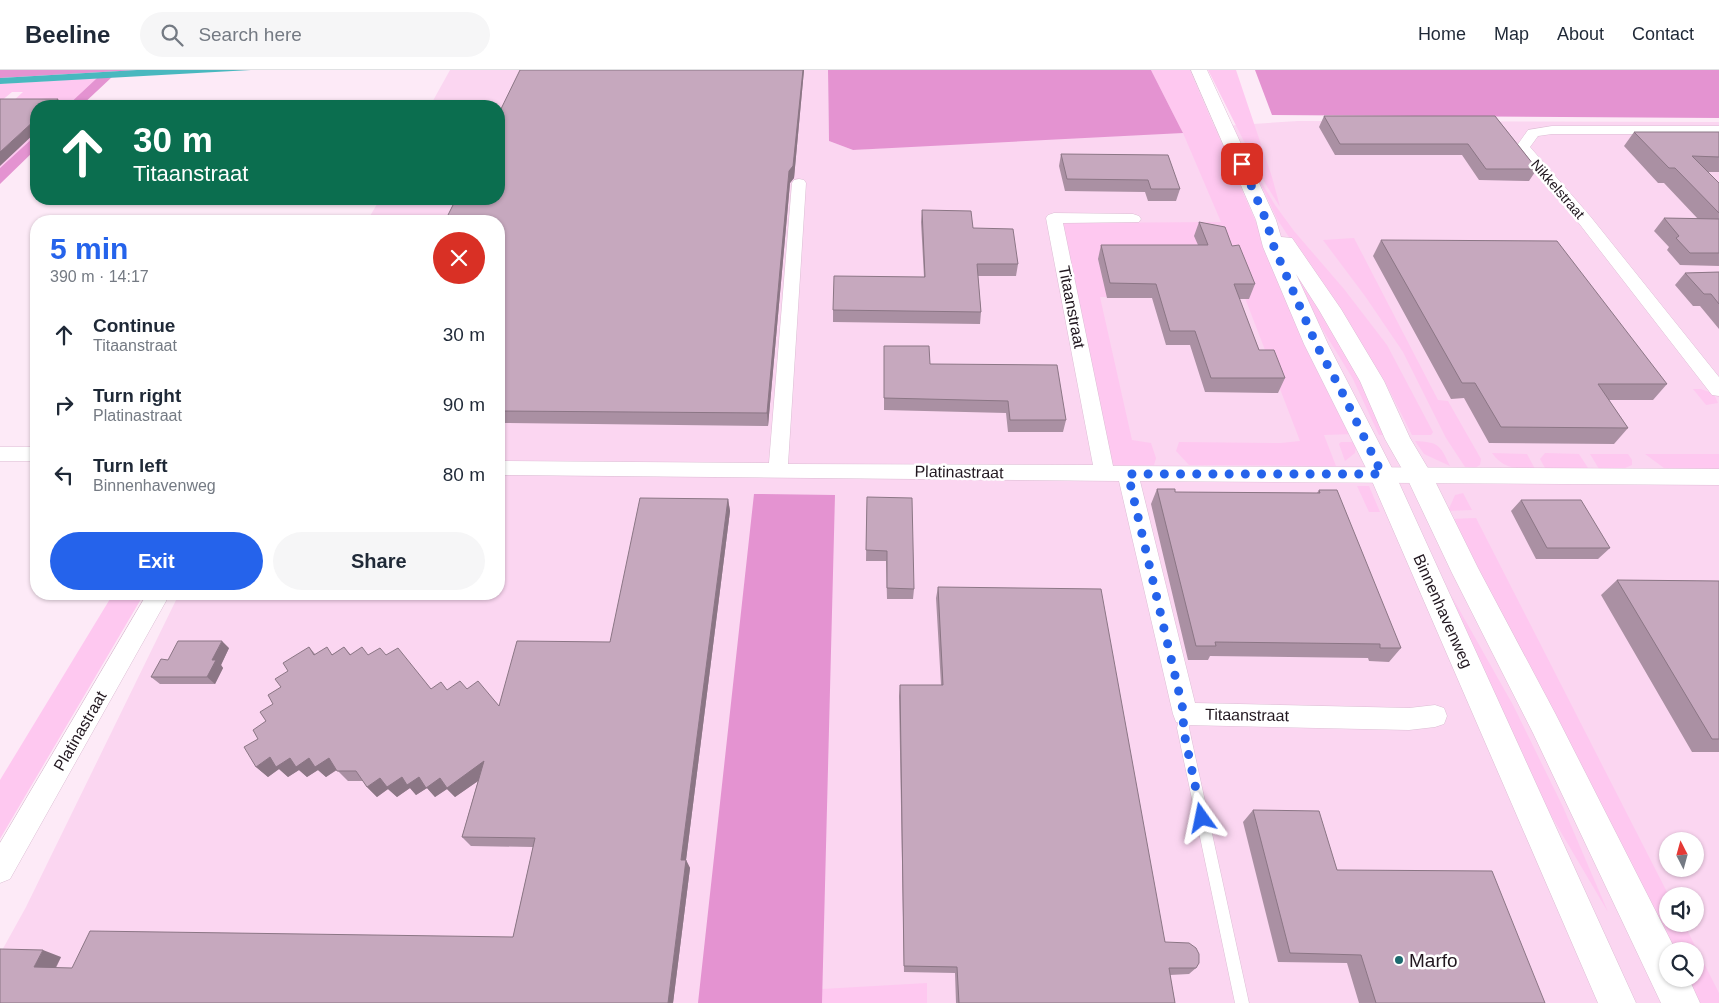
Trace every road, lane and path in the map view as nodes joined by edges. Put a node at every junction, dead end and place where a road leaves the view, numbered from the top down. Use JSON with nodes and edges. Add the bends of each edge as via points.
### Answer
{"nodes":[{"id":1,"x":1199,"y":70,"type":"edge"},
{"id":2,"x":1719,"y":130,"type":"edge"},
{"id":3,"x":799,"y":183,"type":"dead end"},
{"id":4,"x":1133,"y":219,"type":"dead end"},
{"id":5,"x":1266,"y":220,"type":"junction"},
{"id":6,"x":1719,"y":390,"type":"edge"},
{"id":7,"x":0,"y":454,"type":"edge"},
{"id":8,"x":30,"y":454,"type":"edge"},
{"id":9,"x":505,"y":468,"type":"edge"},
{"id":10,"x":778,"y":470,"type":"junction"},
{"id":11,"x":1105,"y":474,"type":"junction"},
{"id":12,"x":1128,"y":474,"type":"junction"},
{"id":13,"x":1382,"y":474,"type":"junction"},
{"id":14,"x":1419,"y":475,"type":"junction"},
{"id":15,"x":1719,"y":477,"type":"edge"},
{"id":16,"x":156,"y":600,"type":"edge"},
{"id":17,"x":1184,"y":714,"type":"junction"},
{"id":18,"x":1435,"y":716,"type":"dead end"},
{"id":19,"x":0,"y":869,"type":"edge"},
{"id":20,"x":1659,"y":957,"type":"edge"},
{"id":21,"x":1673,"y":987,"type":"edge"},
{"id":22,"x":1242,"y":1003,"type":"edge"},
{"id":23,"x":1617,"y":1003,"type":"edge"},
{"id":24,"x":1680,"y":1003,"type":"edge"}],
"edges":[{"from":1,"to":5,"type":"main road","name":"Binnenhavenweg"},
{"from":2,"to":6,"type":"street","name":"Nikkelstraat","via":[[1552,130],[1533,133],[1523,147]]},
{"from":3,"to":10,"type":"street"},
{"from":4,"to":11,"type":"street","name":"Titaanstraat","via":[[1054,218]]},
{"from":5,"to":13,"type":"main road","name":"Binnenhavenweg","via":[[1274,247],[1316,344]]},
{"from":5,"to":14,"type":"main road","name":"Binnenhavenweg","via":[[1288,247],[1344,332]]},
{"from":7,"to":8,"type":"street"},
{"from":9,"to":10,"type":"street","name":"Platinastraat"},
{"from":10,"to":11,"type":"street","name":"Platinastraat"},
{"from":11,"to":12,"type":"street","name":"Platinastraat"},
{"from":12,"to":13,"type":"street","name":"Platinastraat"},
{"from":12,"to":17,"type":"street","name":"Titaanstraat"},
{"from":13,"to":14,"type":"street","name":"Platinastraat"},
{"from":13,"to":23,"type":"main road","name":"Binnenhavenweg"},
{"from":14,"to":15,"type":"street"},
{"from":14,"to":20,"type":"main road","name":"Binnenhavenweg"},
{"from":16,"to":19,"type":"street","name":"Platinastraat"},
{"from":17,"to":18,"type":"street","name":"Titaanstraat"},
{"from":17,"to":22,"type":"lane","via":[[1183,728]]},
{"from":21,"to":24,"type":"main road"}]}
